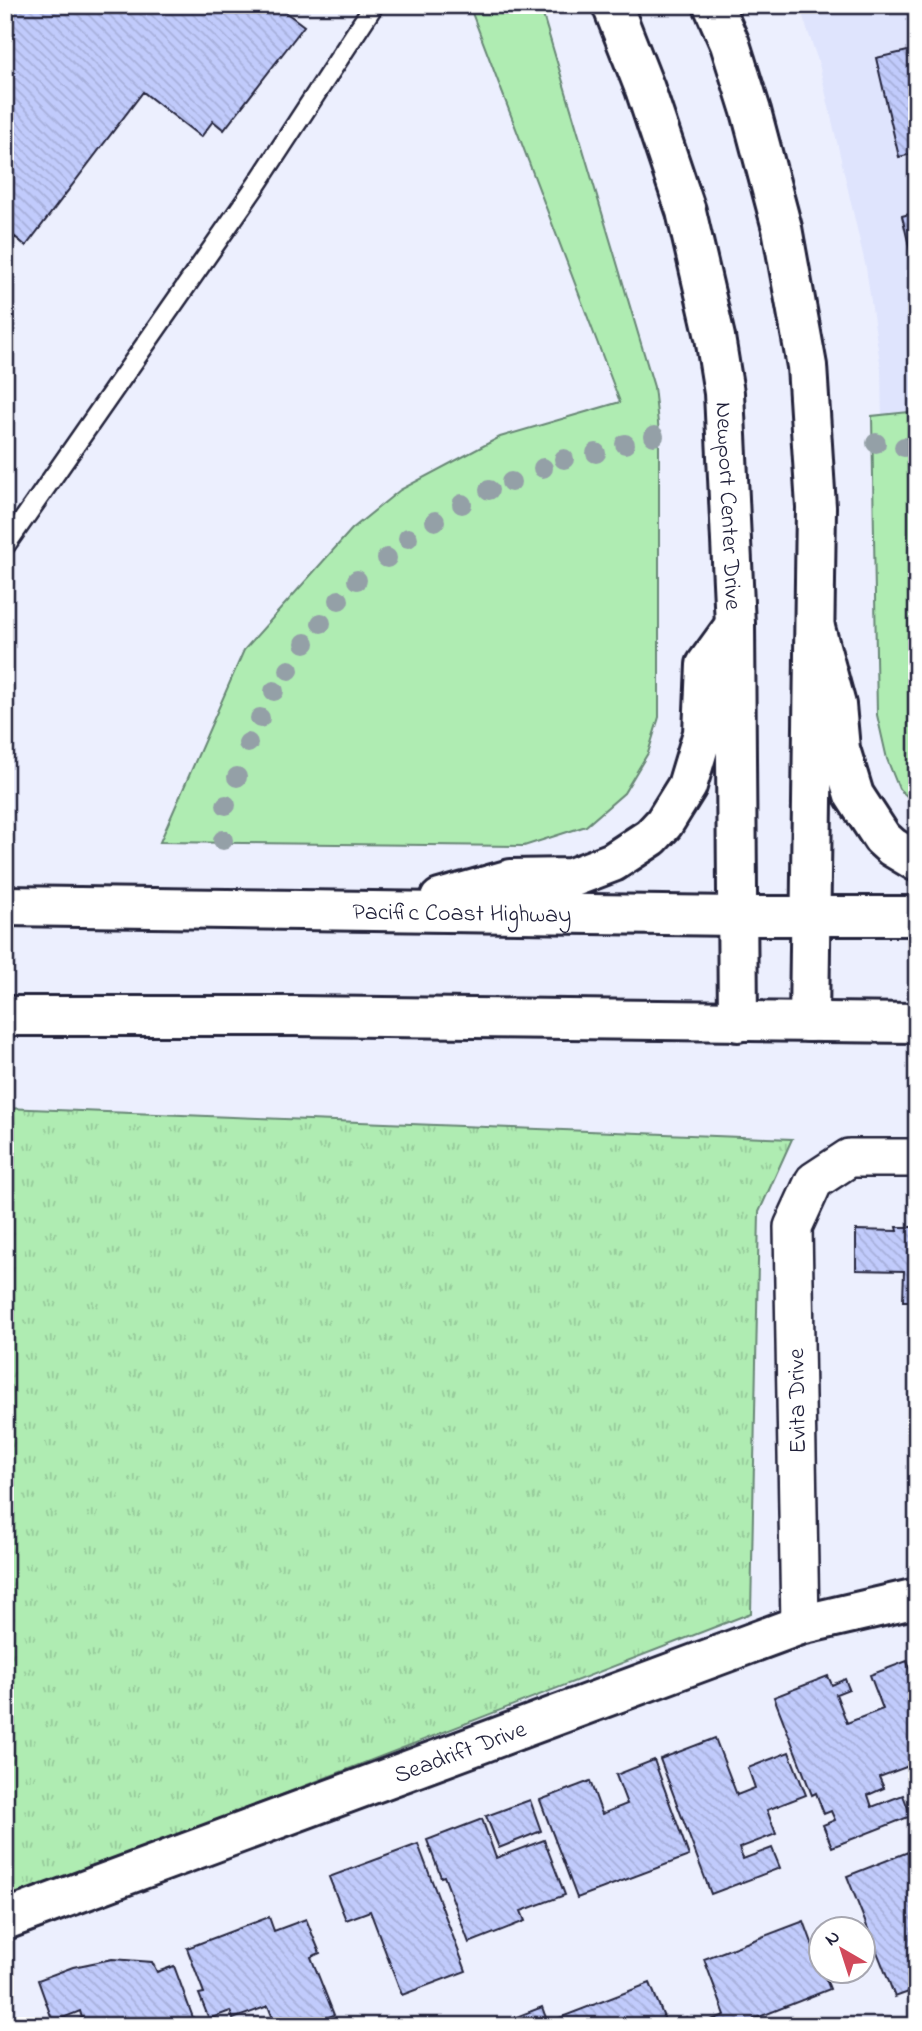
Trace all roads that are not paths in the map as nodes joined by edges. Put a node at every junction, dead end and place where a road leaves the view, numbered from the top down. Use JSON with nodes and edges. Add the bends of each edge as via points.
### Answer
{"nodes":[{"id":1,"x":374,"y":5,"type":"edge"},
{"id":2,"x":612,"y":5,"type":"edge"},
{"id":3,"x":713,"y":5,"type":"edge"},
{"id":4,"x":5,"y":546,"type":"edge"},
{"id":5,"x":735,"y":625,"type":"junction"},
{"id":6,"x":815,"y":628,"type":"junction"},
{"id":7,"x":917,"y":862,"type":"edge"},
{"id":8,"x":5,"y":906,"type":"edge"},
{"id":9,"x":397,"y":911,"type":"junction"},
{"id":10,"x":736,"y":916,"type":"junction"},
{"id":11,"x":810,"y":916,"type":"junction"},
{"id":12,"x":917,"y":916,"type":"edge"},
{"id":13,"x":5,"y":1016,"type":"edge"},
{"id":14,"x":738,"y":1022,"type":"junction"},
{"id":15,"x":809,"y":1022,"type":"junction"},
{"id":16,"x":917,"y":1023,"type":"edge"},
{"id":17,"x":917,"y":1158,"type":"edge"},
{"id":18,"x":917,"y":1598,"type":"edge"},
{"id":19,"x":800,"y":1625,"type":"junction"},
{"id":20,"x":5,"y":1920,"type":"edge"}],
"edges":[{"from":1,"to":4,"type":"lane","via":[[255,187]]},
{"from":2,"to":5,"type":"main road","name":"Newport Center Drive","via":[[686,211],[715,337],[724,393]]},
{"from":3,"to":6,"type":"main road","via":[[747,97],[772,189],[807,366],[816,507]]},
{"from":5,"to":9,"type":"main road","via":[[706,665],[703,733],[687,786],[651,837],[613,862],[571,878],[510,880]]},
{"from":5,"to":10,"type":"main road","name":"Newport Center Drive"},
{"from":6,"to":7,"type":"main road","via":[[854,795],[881,838]]},
{"from":6,"to":11,"type":"main road"},
{"from":8,"to":9,"type":"main road","name":"Pacific Coast Highway"},
{"from":9,"to":10,"type":"main road","name":"Pacific Coast Highway"},
{"from":10,"to":11,"type":"main road","name":"Pacific Coast Highway"},
{"from":10,"to":14,"type":"main road","name":"Newport Center Drive"},
{"from":11,"to":12,"type":"main road","name":"Pacific Coast Highway"},
{"from":11,"to":15,"type":"main road"},
{"from":13,"to":14,"type":"main road"},
{"from":14,"to":15,"type":"main road"},
{"from":15,"to":16,"type":"main road"},
{"from":17,"to":19,"type":"street","name":"Evita Drive","via":[[849,1157],[814,1181],[793,1227]]},
{"from":18,"to":19,"type":"main road","name":"Seadrift Drive"},
{"from":19,"to":20,"type":"main road","name":"Seadrift Drive"}]}
